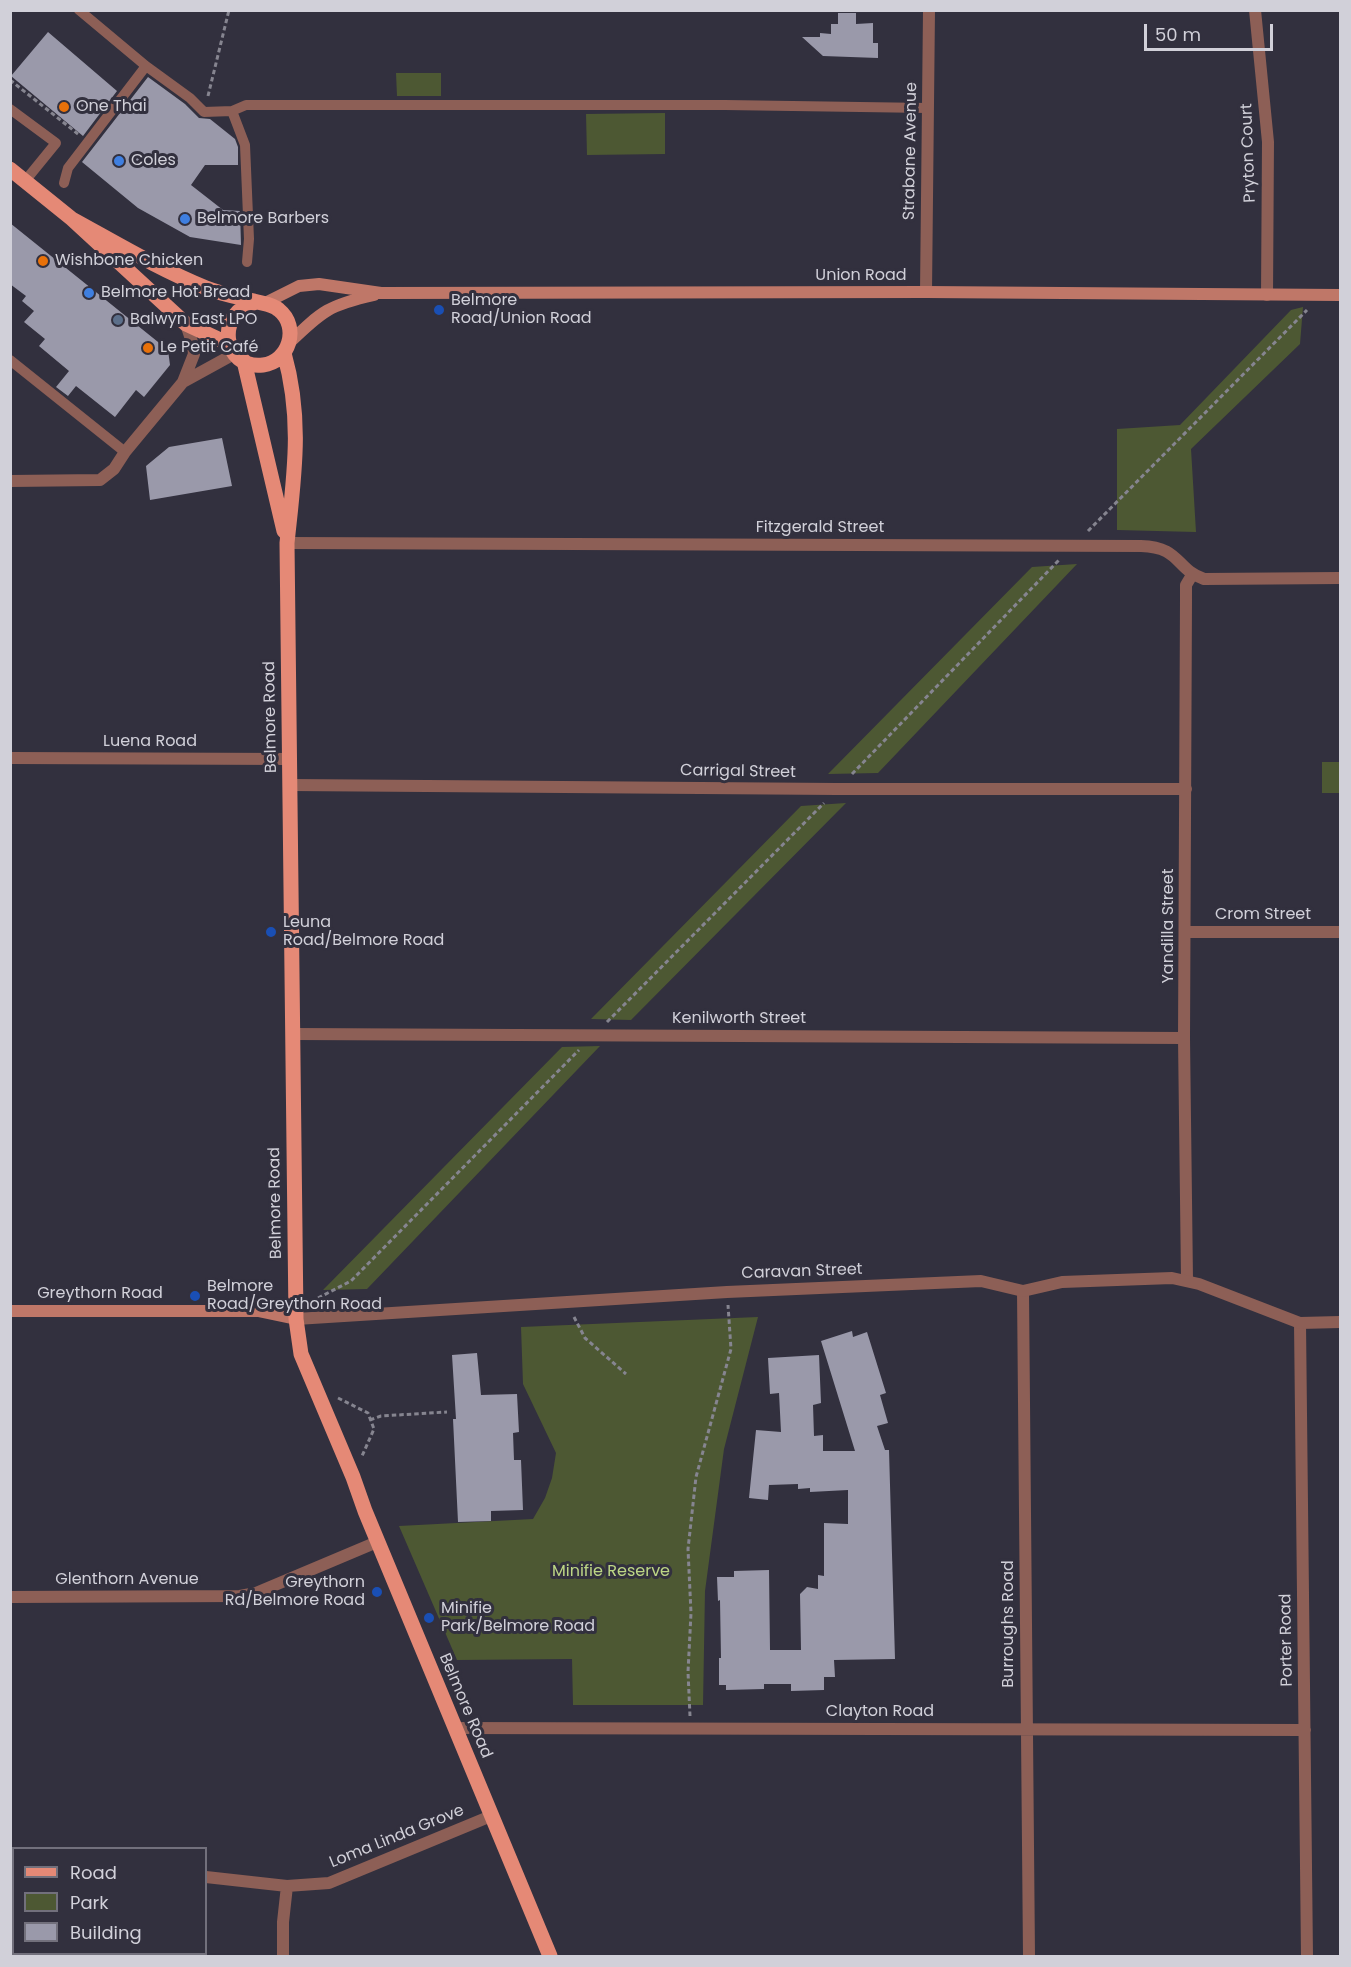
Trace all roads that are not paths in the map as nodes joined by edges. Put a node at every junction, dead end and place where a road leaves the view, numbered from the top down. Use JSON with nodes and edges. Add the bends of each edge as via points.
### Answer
{"nodes":[{"id":1,"x":79,"y":10,"type":"edge"},
{"id":2,"x":929,"y":10,"type":"edge"},
{"id":3,"x":1255,"y":10,"type":"edge"},
{"id":4,"x":146,"y":66,"type":"junction"},
{"id":5,"x":928,"y":108,"type":"junction"},
{"id":6,"x":10,"y":109,"type":"edge"},
{"id":7,"x":232,"y":111,"type":"junction"},
{"id":8,"x":10,"y":169,"type":"edge"},
{"id":9,"x":25,"y":181,"type":"junction"},
{"id":10,"x":64,"y":183,"type":"dead end"},
{"id":11,"x":72,"y":219,"type":"junction"},
{"id":12,"x":247,"y":262,"type":"dead end"},
{"id":13,"x":926,"y":292,"type":"junction"},
{"id":14,"x":381,"y":293,"type":"junction"},
{"id":15,"x":1267,"y":295,"type":"junction"},
{"id":16,"x":1341,"y":295,"type":"edge"},
{"id":17,"x":261,"y":302,"type":"junction"},
{"id":18,"x":186,"y":324,"type":"junction"},
{"id":19,"x":287,"y":348,"type":"junction"},
{"id":20,"x":236,"y":353,"type":"junction"},
{"id":21,"x":10,"y":360,"type":"edge"},
{"id":22,"x":183,"y":382,"type":"junction"},
{"id":23,"x":125,"y":452,"type":"junction"},
{"id":24,"x":10,"y":482,"type":"edge"},
{"id":25,"x":287,"y":543,"type":"junction"},
{"id":26,"x":1192,"y":575,"type":"junction"},
{"id":27,"x":1341,"y":578,"type":"edge"},
{"id":28,"x":10,"y":758,"type":"edge"},
{"id":29,"x":290,"y":759,"type":"junction"},
{"id":30,"x":290,"y":785,"type":"junction"},
{"id":31,"x":1186,"y":789,"type":"junction"},
{"id":32,"x":1186,"y":932,"type":"junction"},
{"id":33,"x":1341,"y":932,"type":"edge"},
{"id":34,"x":293,"y":1034,"type":"junction"},
{"id":35,"x":1184,"y":1038,"type":"junction"},
{"id":36,"x":1187,"y":1280,"type":"junction"},
{"id":37,"x":1023,"y":1291,"type":"junction"},
{"id":38,"x":10,"y":1311,"type":"edge"},
{"id":39,"x":296,"y":1319,"type":"junction"},
{"id":40,"x":1341,"y":1322,"type":"edge"},
{"id":41,"x":1300,"y":1323,"type":"junction"},
{"id":42,"x":377,"y":1542,"type":"junction"},
{"id":43,"x":10,"y":1597,"type":"edge"},
{"id":44,"x":455,"y":1728,"type":"junction"},
{"id":45,"x":1026,"y":1729,"type":"junction"},
{"id":46,"x":1305,"y":1730,"type":"junction"},
{"id":47,"x":491,"y":1816,"type":"junction"},
{"id":48,"x":207,"y":1877,"type":"edge"},
{"id":49,"x":287,"y":1886,"type":"junction"},
{"id":50,"x":282,"y":1956,"type":"edge"},
{"id":51,"x":550,"y":1956,"type":"edge"},
{"id":52,"x":1029,"y":1956,"type":"edge"},
{"id":53,"x":1306,"y":1956,"type":"edge"}],
"edges":[{"from":1,"to":4,"type":"lane"},
{"from":2,"to":5,"type":"street","name":"Strabane Avenue"},
{"from":3,"to":15,"type":"street","name":"Pryton Court","via":[[1268,142]]},
{"from":4,"to":7,"type":"lane","via":[[204,112]]},
{"from":4,"to":10,"type":"lane","via":[[68,168]]},
{"from":5,"to":7,"type":"lane","via":[[246,105]]},
{"from":5,"to":13,"type":"street","name":"Strabane Avenue"},
{"from":6,"to":9,"type":"lane","via":[[56,143]]},
{"from":7,"to":12,"type":"lane","via":[[245,145]]},
{"from":8,"to":9,"type":"main road","name":"Belmore Road"},
{"from":9,"to":11,"type":"main road","name":"Belmore Road"},
{"from":11,"to":17,"type":"main road","name":"Belmore Road","via":[[208,288]]},
{"from":11,"to":18,"type":"main road","name":"Belmore Road"},
{"from":13,"to":14,"type":"main road","name":"Union Road"},
{"from":13,"to":15,"type":"main road","name":"Union Road"},
{"from":14,"to":17,"type":"main road","name":"Union Road","via":[[319,284],[299,286]]},
{"from":14,"to":19,"type":"main road","name":"Union Road","via":[[331,307],[316,316]]},
{"from":15,"to":16,"type":"main road","name":"Union Road"},
{"from":17,"to":19,"type":"main road","name":"Belmore Road","via":[[281,311],[286,318],[290,334]]},
{"from":17,"to":20,"type":"main road","name":"Belmore Road","via":[[243,306],[233,316],[228,330]]},
{"from":18,"to":20,"type":"main road","name":"Belmore Road"},
{"from":18,"to":22,"type":"street","via":[[194,354]]},
{"from":19,"to":20,"type":"main road","name":"Belmore Road","via":[[266,364],[255,365]]},
{"from":19,"to":25,"type":"main road","name":"Belmore Road","via":[[295,398],[296,457]]},
{"from":20,"to":22,"type":"street"},
{"from":20,"to":25,"type":"main road","name":"Belmore Road"},
{"from":21,"to":23,"type":"lane"},
{"from":22,"to":23,"type":"street"},
{"from":23,"to":24,"type":"street","via":[[114,470],[100,480]]},
{"from":25,"to":26,"type":"street","name":"Fitzgerald Street","via":[[1158,546],[1171,553]]},
{"from":25,"to":29,"type":"main road","name":"Belmore Road"},
{"from":26,"to":27,"type":"street","via":[[1203,579]]},
{"from":26,"to":31,"type":"street","name":"Yandilla Street","via":[[1186,585]]},
{"from":28,"to":29,"type":"street","name":"Luena Road"},
{"from":29,"to":30,"type":"main road","name":"Belmore Road"},
{"from":30,"to":31,"type":"street","name":"Carrigal Street"},
{"from":30,"to":34,"type":"main road","name":"Belmore Road"},
{"from":31,"to":32,"type":"street","name":"Yandilla Street"},
{"from":32,"to":33,"type":"street","name":"Crom Street"},
{"from":32,"to":35,"type":"street","name":"Yandilla Street"},
{"from":34,"to":35,"type":"street","name":"Kenilworth Street"},
{"from":34,"to":39,"type":"main road","name":"Belmore Road"},
{"from":35,"to":36,"type":"street","name":"Yandilla Street"},
{"from":36,"to":37,"type":"street","name":"Caravan Street","via":[[1062,1282]]},
{"from":36,"to":41,"type":"street","name":"Caravan Street"},
{"from":37,"to":39,"type":"street","name":"Caravan Street","via":[[981,1281],[727,1292]]},
{"from":37,"to":45,"type":"street","name":"Burroughs Road"},
{"from":38,"to":39,"type":"main road","name":"Greythorn Road","via":[[258,1311]]},
{"from":39,"to":42,"type":"main road","name":"Belmore Road","via":[[301,1354]]},
{"from":40,"to":41,"type":"street"},
{"from":41,"to":46,"type":"street","name":"Porter Road"},
{"from":42,"to":43,"type":"street","name":"Glenthorn Avenue","via":[[247,1595]]},
{"from":42,"to":44,"type":"main road","name":"Belmore Road"},
{"from":44,"to":45,"type":"street","name":"Clayton Road"},
{"from":44,"to":47,"type":"main road","name":"Belmore Road"},
{"from":45,"to":46,"type":"street","name":"Clayton Road"},
{"from":45,"to":52,"type":"street","name":"Burroughs Road"},
{"from":46,"to":53,"type":"street","name":"Porter Road"},
{"from":47,"to":49,"type":"street","name":"Loma Linda Grove","via":[[341,1879]]},
{"from":47,"to":51,"type":"main road","name":"Belmore Road"},
{"from":48,"to":49,"type":"street","name":"Loma Linda Grove"},
{"from":49,"to":50,"type":"street"}]}
